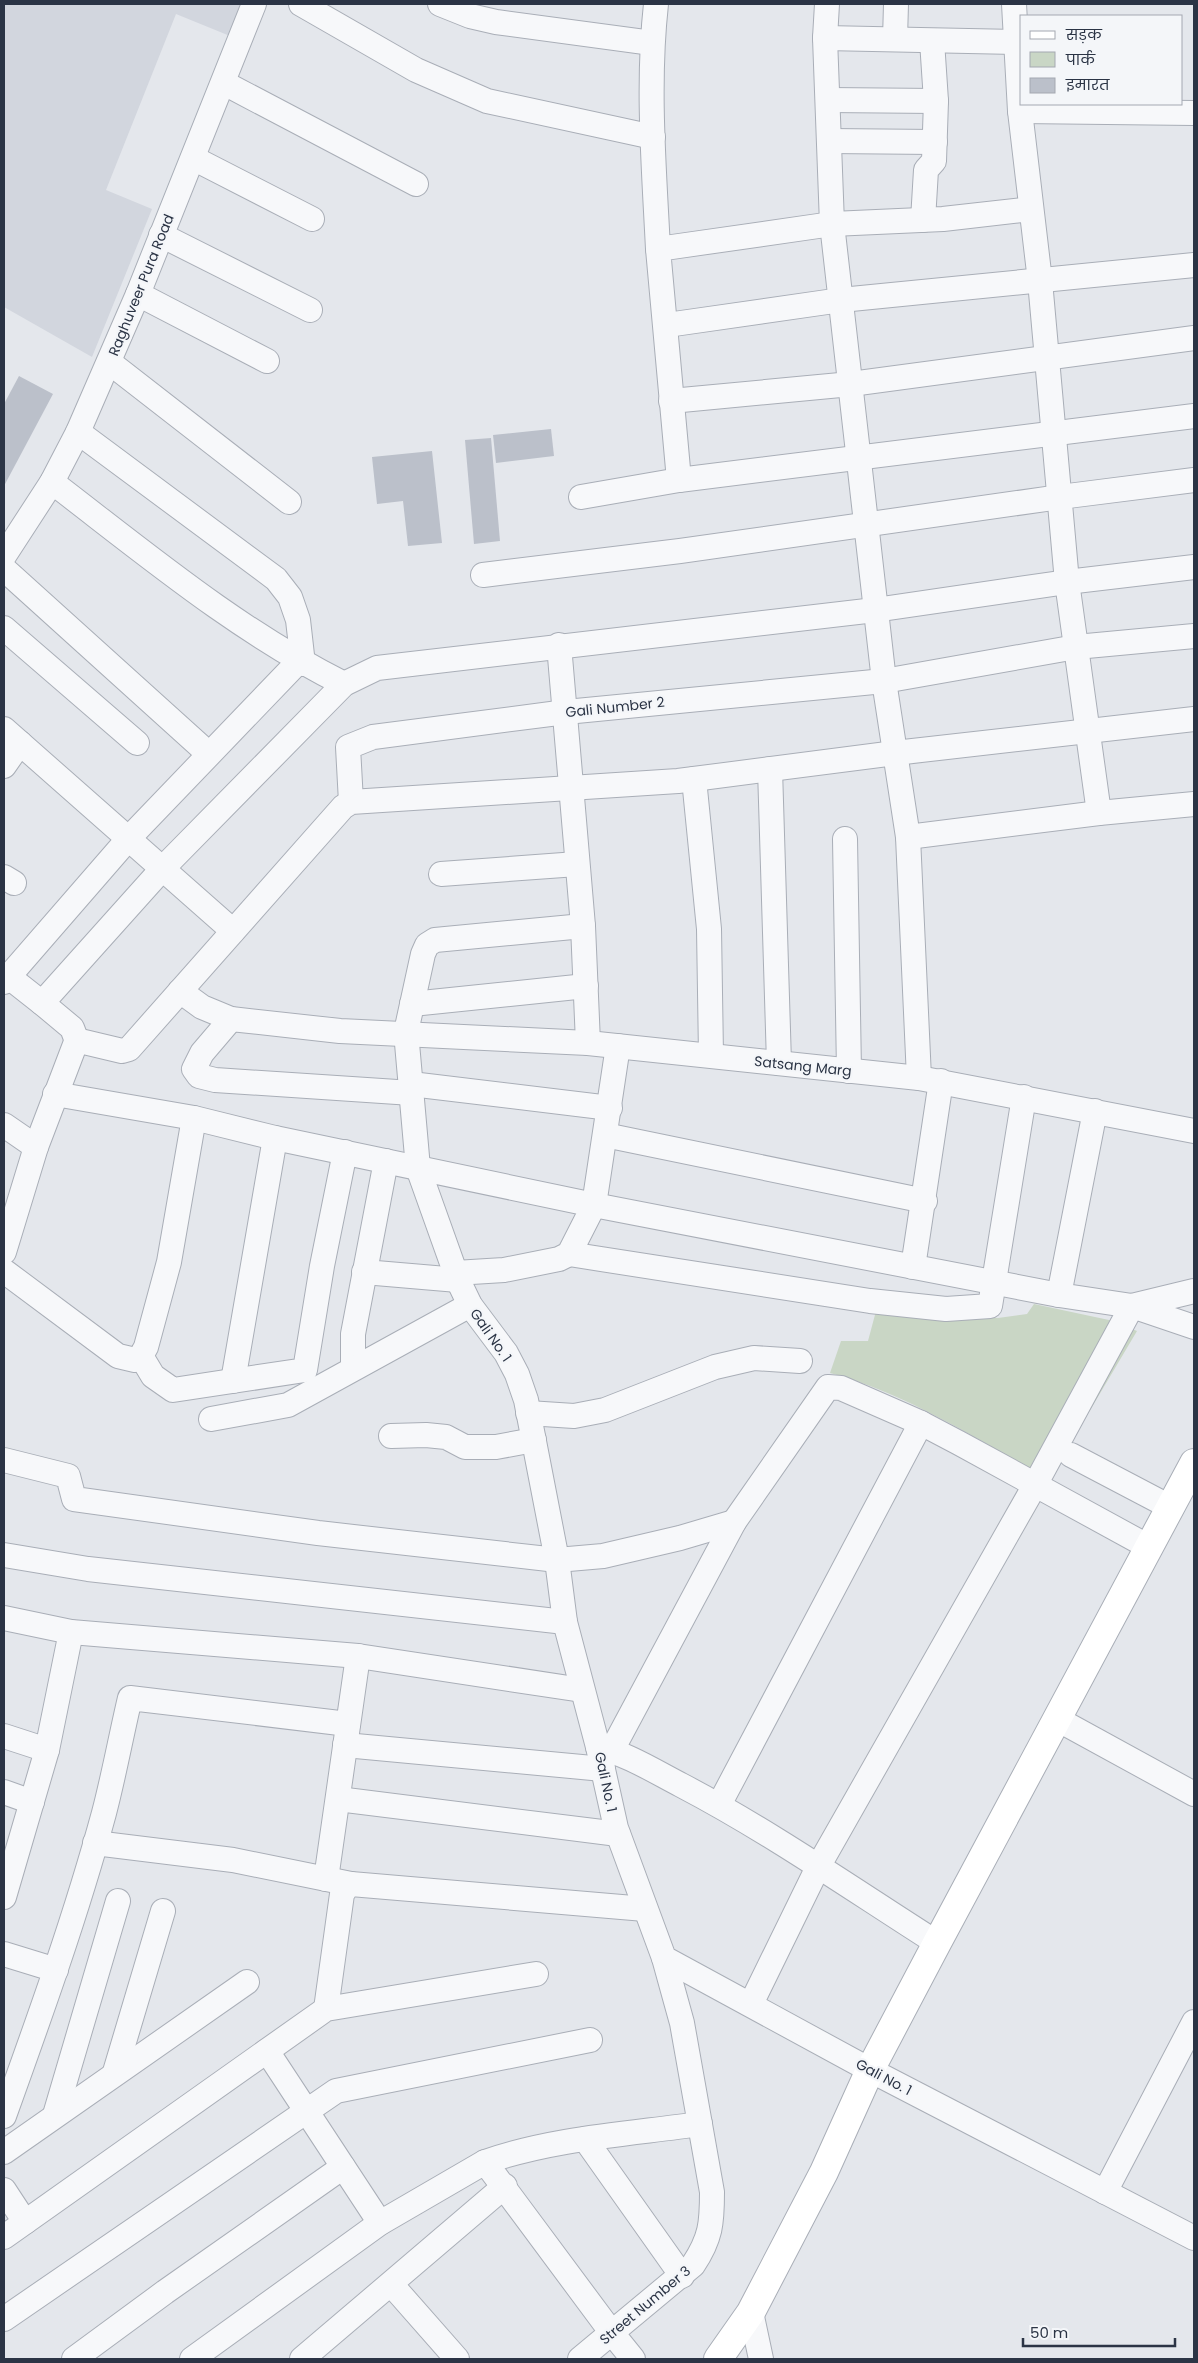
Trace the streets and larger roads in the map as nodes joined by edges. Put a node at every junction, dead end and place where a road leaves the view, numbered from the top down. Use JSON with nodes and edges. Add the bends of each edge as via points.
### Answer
{"nodes":[{"id":1,"x":254,"y":4,"type":"edge"},
{"id":2,"x":301,"y":4,"type":"edge"},
{"id":3,"x":440,"y":4,"type":"edge"},
{"id":4,"x":656,"y":4,"type":"edge"},
{"id":5,"x":828,"y":4,"type":"edge"},
{"id":6,"x":896,"y":4,"type":"edge"},
{"id":7,"x":1014,"y":4,"type":"edge"},
{"id":8,"x":825,"y":38,"type":"junction"},
{"id":9,"x":895,"y":39,"type":"junction"},
{"id":10,"x":932,"y":41,"type":"junction"},
{"id":11,"x":1016,"y":42,"type":"junction"},
{"id":12,"x":652,"y":43,"type":"junction"},
{"id":13,"x":224,"y":83,"type":"junction"},
{"id":14,"x":828,"y":100,"type":"junction"},
{"id":15,"x":936,"y":101,"type":"junction"},
{"id":16,"x":1020,"y":111,"type":"junction"},
{"id":17,"x":1194,"y":113,"type":"edge"},
{"id":18,"x":653,"y":137,"type":"junction"},
{"id":19,"x":829,"y":141,"type":"junction"},
{"id":20,"x":935,"y":142,"type":"junction"},
{"id":21,"x":193,"y":158,"type":"junction"},
{"id":22,"x":416,"y":184,"type":"dead end"},
{"id":23,"x":1031,"y":209,"type":"junction"},
{"id":24,"x":312,"y":219,"type":"dead end"},
{"id":25,"x":923,"y":220,"type":"junction"},
{"id":26,"x":832,"y":224,"type":"junction"},
{"id":27,"x":162,"y":235,"type":"junction"},
{"id":28,"x":658,"y":249,"type":"junction"},
{"id":29,"x":1194,"y":265,"type":"edge"},
{"id":30,"x":1040,"y":281,"type":"junction"},
{"id":31,"x":138,"y":294,"type":"junction"},
{"id":32,"x":841,"y":300,"type":"junction"},
{"id":33,"x":310,"y":310,"type":"dead end"},
{"id":34,"x":667,"y":325,"type":"junction"},
{"id":35,"x":1194,"y":338,"type":"edge"},
{"id":36,"x":1047,"y":356,"type":"junction"},
{"id":37,"x":267,"y":361,"type":"dead end"},
{"id":38,"x":109,"y":362,"type":"junction"},
{"id":39,"x":852,"y":384,"type":"junction"},
{"id":40,"x":671,"y":401,"type":"junction"},
{"id":41,"x":1194,"y":416,"type":"edge"},
{"id":42,"x":78,"y":432,"type":"junction"},
{"id":43,"x":1052,"y":434,"type":"junction"},
{"id":44,"x":860,"y":459,"type":"junction"},
{"id":45,"x":679,"y":480,"type":"junction"},
{"id":46,"x":1194,"y":480,"type":"edge"},
{"id":47,"x":52,"y":482,"type":"junction"},
{"id":48,"x":582,"y":497,"type":"dead end"},
{"id":49,"x":1060,"y":497,"type":"junction"},
{"id":50,"x":289,"y":502,"type":"dead end"},
{"id":51,"x":866,"y":525,"type":"junction"},
{"id":52,"x":4,"y":556,"type":"edge"},
{"id":53,"x":1194,"y":566,"type":"edge"},
{"id":54,"x":4,"y":569,"type":"edge"},
{"id":55,"x":483,"y":574,"type":"dead end"},
{"id":56,"x":1067,"y":582,"type":"junction"},
{"id":57,"x":875,"y":610,"type":"junction"},
{"id":58,"x":4,"y":628,"type":"edge"},
{"id":59,"x":1194,"y":636,"type":"edge"},
{"id":60,"x":559,"y":645,"type":"junction"},
{"id":61,"x":1076,"y":647,"type":"junction"},
{"id":62,"x":301,"y":662,"type":"junction"},
{"id":63,"x":884,"y":681,"type":"junction"},
{"id":64,"x":344,"y":684,"type":"junction"},
{"id":65,"x":566,"y":712,"type":"junction"},
{"id":66,"x":1194,"y":719,"type":"edge"},
{"id":67,"x":1088,"y":732,"type":"junction"},
{"id":68,"x":12,"y":736,"type":"edge"},
{"id":69,"x":136,"y":743,"type":"dead end"},
{"id":70,"x":200,"y":746,"type":"dead end"},
{"id":71,"x":895,"y":753,"type":"junction"},
{"id":72,"x":4,"y":766,"type":"edge"},
{"id":73,"x":770,"y":769,"type":"junction"},
{"id":74,"x":694,"y":779,"type":"junction"},
{"id":75,"x":571,"y":788,"type":"junction"},
{"id":76,"x":351,"y":802,"type":"junction"},
{"id":77,"x":1194,"y":804,"type":"edge"},
{"id":78,"x":1099,"y":813,"type":"junction"},
{"id":79,"x":908,"y":837,"type":"junction"},
{"id":80,"x":129,"y":838,"type":"junction"},
{"id":81,"x":844,"y":839,"type":"dead end"},
{"id":82,"x":577,"y":864,"type":"junction"},
{"id":83,"x":163,"y":868,"type":"junction"},
{"id":84,"x":441,"y":874,"type":"dead end"},
{"id":85,"x":583,"y":926,"type":"junction"},
{"id":86,"x":233,"y":930,"type":"junction"},
{"id":87,"x":6,"y":980,"type":"edge"},
{"id":88,"x":586,"y":986,"type":"junction"},
{"id":89,"x":180,"y":990,"type":"junction"},
{"id":90,"x":42,"y":1003,"type":"junction"},
{"id":91,"x":412,"y":1004,"type":"junction"},
{"id":92,"x":231,"y":1019,"type":"junction"},
{"id":93,"x":406,"y":1032,"type":"junction"},
{"id":94,"x":77,"y":1041,"type":"junction"},
{"id":95,"x":588,"y":1043,"type":"junction"},
{"id":96,"x":618,"y":1046,"type":"junction"},
{"id":97,"x":710,"y":1055,"type":"junction"},
{"id":98,"x":778,"y":1063,"type":"junction"},
{"id":99,"x":849,"y":1071,"type":"junction"},
{"id":100,"x":930,"y":1080,"type":"junction"},
{"id":101,"x":411,"y":1088,"type":"junction"},
{"id":102,"x":54,"y":1094,"type":"junction"},
{"id":103,"x":1024,"y":1097,"type":"junction"},
{"id":104,"x":610,"y":1108,"type":"junction"},
{"id":105,"x":1095,"y":1112,"type":"junction"},
{"id":106,"x":194,"y":1118,"type":"junction"},
{"id":107,"x":4,"y":1124,"type":"edge"},
{"id":108,"x":1194,"y":1131,"type":"edge"},
{"id":109,"x":605,"y":1135,"type":"junction"},
{"id":110,"x":275,"y":1138,"type":"junction"},
{"id":111,"x":36,"y":1147,"type":"junction"},
{"id":112,"x":345,"y":1152,"type":"junction"},
{"id":113,"x":386,"y":1161,"type":"junction"},
{"id":114,"x":418,"y":1168,"type":"junction"},
{"id":115,"x":925,"y":1201,"type":"junction"},
{"id":116,"x":594,"y":1205,"type":"junction"},
{"id":117,"x":4,"y":1252,"type":"edge"},
{"id":118,"x":569,"y":1254,"type":"junction"},
{"id":119,"x":913,"y":1267,"type":"junction"},
{"id":120,"x":4,"y":1271,"type":"edge"},
{"id":121,"x":364,"y":1272,"type":"junction"},
{"id":122,"x":456,"y":1276,"type":"junction"},
{"id":123,"x":996,"y":1283,"type":"junction"},
{"id":124,"x":1194,"y":1291,"type":"edge"},
{"id":125,"x":1059,"y":1295,"type":"junction"},
{"id":126,"x":470,"y":1306,"type":"junction"},
{"id":127,"x":1132,"y":1306,"type":"junction"},
{"id":128,"x":1194,"y":1327,"type":"edge"},
{"id":129,"x":141,"y":1356,"type":"junction"},
{"id":130,"x":800,"y":1361,"type":"dead end"},
{"id":131,"x":353,"y":1368,"type":"junction"},
{"id":132,"x":233,"y":1381,"type":"junction"},
{"id":133,"x":528,"y":1413,"type":"junction"},
{"id":134,"x":210,"y":1419,"type":"dead end"},
{"id":135,"x":921,"y":1423,"type":"junction"},
{"id":136,"x":391,"y":1436,"type":"dead end"},
{"id":137,"x":534,"y":1440,"type":"junction"},
{"id":138,"x":1071,"y":1454,"type":"dead end"},
{"id":139,"x":4,"y":1460,"type":"edge"},
{"id":140,"x":1194,"y":1463,"type":"edge"},
{"id":141,"x":1035,"y":1485,"type":"junction"},
{"id":142,"x":1170,"y":1507,"type":"junction"},
{"id":143,"x":734,"y":1522,"type":"junction"},
{"id":144,"x":1149,"y":1547,"type":"junction"},
{"id":145,"x":4,"y":1555,"type":"edge"},
{"id":146,"x":556,"y":1560,"type":"junction"},
{"id":147,"x":4,"y":1618,"type":"edge"},
{"id":148,"x":565,"y":1622,"type":"junction"},
{"id":149,"x":71,"y":1632,"type":"junction"},
{"id":150,"x":358,"y":1656,"type":"junction"},
{"id":151,"x":582,"y":1690,"type":"junction"},
{"id":152,"x":1057,"y":1718,"type":"junction"},
{"id":153,"x":347,"y":1734,"type":"junction"},
{"id":154,"x":4,"y":1736,"type":"edge"},
{"id":155,"x":48,"y":1750,"type":"junction"},
{"id":156,"x":604,"y":1755,"type":"junction"},
{"id":157,"x":4,"y":1792,"type":"edge"},
{"id":158,"x":1194,"y":1794,"type":"edge"},
{"id":159,"x":338,"y":1799,"type":"junction"},
{"id":160,"x":32,"y":1802,"type":"junction"},
{"id":161,"x":719,"y":1805,"type":"junction"},
{"id":162,"x":618,"y":1834,"type":"junction"},
{"id":163,"x":95,"y":1843,"type":"junction"},
{"id":164,"x":10,"y":1857,"type":"edge"},
{"id":165,"x":818,"y":1867,"type":"junction"},
{"id":166,"x":326,"y":1879,"type":"junction"},
{"id":167,"x":351,"y":1884,"type":"junction"},
{"id":168,"x":4,"y":1897,"type":"edge"},
{"id":169,"x":118,"y":1901,"type":"dead end"},
{"id":170,"x":646,"y":1909,"type":"junction"},
{"id":171,"x":163,"y":1911,"type":"dead end"},
{"id":172,"x":936,"y":1943,"type":"junction"},
{"id":173,"x":4,"y":1954,"type":"edge"},
{"id":174,"x":664,"y":1958,"type":"junction"},
{"id":175,"x":56,"y":1970,"type":"junction"},
{"id":176,"x":536,"y":1974,"type":"dead end"},
{"id":177,"x":246,"y":1982,"type":"dead end"},
{"id":178,"x":751,"y":2004,"type":"junction"},
{"id":179,"x":326,"y":2009,"type":"junction"},
{"id":180,"x":1194,"y":2022,"type":"edge"},
{"id":181,"x":590,"y":2040,"type":"dead end"},
{"id":182,"x":267,"y":2051,"type":"junction"},
{"id":183,"x":115,"y":2072,"type":"junction"},
{"id":184,"x":863,"y":2085,"type":"junction"},
{"id":185,"x":306,"y":2110,"type":"junction"},
{"id":186,"x":55,"y":2115,"type":"junction"},
{"id":187,"x":4,"y":2116,"type":"edge"},
{"id":188,"x":700,"y":2124,"type":"junction"},
{"id":189,"x":585,"y":2139,"type":"junction"},
{"id":190,"x":4,"y":2152,"type":"edge"},
{"id":191,"x":485,"y":2162,"type":"junction"},
{"id":192,"x":343,"y":2167,"type":"junction"},
{"id":193,"x":505,"y":2186,"type":"junction"},
{"id":194,"x":4,"y":2190,"type":"edge"},
{"id":195,"x":1104,"y":2192,"type":"junction"},
{"id":196,"x":25,"y":2222,"type":"junction"},
{"id":197,"x":380,"y":2223,"type":"junction"},
{"id":198,"x":4,"y":2237,"type":"edge"},
{"id":199,"x":1194,"y":2238,"type":"edge"},
{"id":200,"x":682,"y":2276,"type":"junction"},
{"id":201,"x":391,"y":2284,"type":"junction"},
{"id":202,"x":750,"y":2312,"type":"junction"},
{"id":203,"x":4,"y":2319,"type":"edge"},
{"id":204,"x":612,"y":2333,"type":"junction"},
{"id":205,"x":100,"y":2352,"type":"edge"},
{"id":206,"x":74,"y":2359,"type":"edge"},
{"id":207,"x":192,"y":2359,"type":"edge"},
{"id":208,"x":302,"y":2359,"type":"edge"},
{"id":209,"x":457,"y":2359,"type":"edge"},
{"id":210,"x":580,"y":2359,"type":"edge"},
{"id":211,"x":633,"y":2359,"type":"edge"},
{"id":212,"x":718,"y":2359,"type":"edge"},
{"id":213,"x":761,"y":2359,"type":"edge"}],
"edges":[{"from":1,"to":13,"type":"street","name":"Raghuveer Pura Road"},
{"from":2,"to":18,"type":"street","via":[[416,70],[487,101]]},
{"from":3,"to":12,"type":"street","via":[[496,22]]},
{"from":4,"to":12,"type":"street"},
{"from":5,"to":8,"type":"street"},
{"from":6,"to":9,"type":"street"},
{"from":7,"to":11,"type":"street"},
{"from":8,"to":9,"type":"street"},
{"from":8,"to":14,"type":"street"},
{"from":9,"to":10,"type":"street"},
{"from":10,"to":11,"type":"street"},
{"from":10,"to":15,"type":"street"},
{"from":11,"to":16,"type":"street"},
{"from":12,"to":18,"type":"street"},
{"from":13,"to":21,"type":"street","name":"Raghuveer Pura Road"},
{"from":13,"to":22,"type":"street"},
{"from":14,"to":15,"type":"street"},
{"from":14,"to":19,"type":"street"},
{"from":15,"to":20,"type":"street"},
{"from":16,"to":17,"type":"street"},
{"from":16,"to":23,"type":"street"},
{"from":18,"to":28,"type":"street"},
{"from":19,"to":20,"type":"street"},
{"from":19,"to":26,"type":"street"},
{"from":20,"to":25,"type":"street","via":[[934,161],[926,170]]},
{"from":21,"to":24,"type":"street"},
{"from":21,"to":27,"type":"street","name":"Raghuveer Pura Road"},
{"from":23,"to":25,"type":"street"},
{"from":23,"to":30,"type":"street"},
{"from":25,"to":26,"type":"street"},
{"from":26,"to":28,"type":"street"},
{"from":26,"to":32,"type":"street"},
{"from":27,"to":31,"type":"street","name":"Raghuveer Pura Road"},
{"from":27,"to":33,"type":"street"},
{"from":28,"to":34,"type":"street"},
{"from":29,"to":30,"type":"street"},
{"from":30,"to":32,"type":"street"},
{"from":30,"to":36,"type":"street"},
{"from":31,"to":37,"type":"street"},
{"from":31,"to":38,"type":"street","name":"Raghuveer Pura Road"},
{"from":32,"to":34,"type":"street"},
{"from":32,"to":39,"type":"street"},
{"from":34,"to":40,"type":"street"},
{"from":35,"to":36,"type":"street"},
{"from":36,"to":39,"type":"street"},
{"from":36,"to":43,"type":"street"},
{"from":38,"to":42,"type":"street","name":"Raghuveer Pura Road"},
{"from":38,"to":50,"type":"street"},
{"from":39,"to":40,"type":"street"},
{"from":39,"to":44,"type":"street"},
{"from":40,"to":45,"type":"street"},
{"from":41,"to":43,"type":"street"},
{"from":42,"to":47,"type":"street","name":"Raghuveer Pura Road"},
{"from":42,"to":62,"type":"street","via":[[276,579],[290,597],[298,620]]},
{"from":43,"to":44,"type":"street"},
{"from":43,"to":49,"type":"street"},
{"from":44,"to":45,"type":"street"},
{"from":44,"to":51,"type":"street"},
{"from":45,"to":48,"type":"street"},
{"from":46,"to":49,"type":"street"},
{"from":47,"to":52,"type":"street","name":"Raghuveer Pura Road"},
{"from":47,"to":62,"type":"street","via":[[193,590]]},
{"from":49,"to":51,"type":"street"},
{"from":49,"to":56,"type":"street"},
{"from":51,"to":55,"type":"street"},
{"from":51,"to":57,"type":"street"},
{"from":53,"to":56,"type":"street"},
{"from":54,"to":70,"type":"street"},
{"from":56,"to":57,"type":"street"},
{"from":56,"to":61,"type":"street"},
{"from":57,"to":60,"type":"street"},
{"from":57,"to":63,"type":"street"},
{"from":58,"to":69,"type":"street"},
{"from":59,"to":61,"type":"street","name":"Gali Number 2"},
{"from":60,"to":64,"type":"street","via":[[395,664],[364,673]]},
{"from":60,"to":65,"type":"street"},
{"from":61,"to":63,"type":"street","name":"Gali Number 2"},
{"from":61,"to":67,"type":"street"},
{"from":62,"to":64,"type":"street"},
{"from":62,"to":80,"type":"street"},
{"from":63,"to":65,"type":"street","name":"Gali Number 2"},
{"from":63,"to":71,"type":"street"},
{"from":64,"to":83,"type":"street"},
{"from":65,"to":75,"type":"street"},
{"from":65,"to":76,"type":"street","name":"Gali Number 2","via":[[373,737],[348,747]]},
{"from":66,"to":67,"type":"street"},
{"from":67,"to":71,"type":"street"},
{"from":67,"to":78,"type":"street"},
{"from":68,"to":72,"type":"street"},
{"from":68,"to":80,"type":"street"},
{"from":71,"to":73,"type":"street"},
{"from":71,"to":79,"type":"street"},
{"from":73,"to":74,"type":"street"},
{"from":73,"to":98,"type":"street"},
{"from":74,"to":75,"type":"street"},
{"from":74,"to":97,"type":"street","via":[[708,929]]},
{"from":75,"to":76,"type":"street"},
{"from":75,"to":82,"type":"street"},
{"from":76,"to":86,"type":"street"},
{"from":77,"to":78,"type":"street"},
{"from":78,"to":79,"type":"street"},
{"from":79,"to":100,"type":"street"},
{"from":80,"to":83,"type":"street"},
{"from":80,"to":87,"type":"street"},
{"from":81,"to":99,"type":"street"},
{"from":82,"to":84,"type":"street"},
{"from":82,"to":85,"type":"street"},
{"from":83,"to":86,"type":"street"},
{"from":83,"to":90,"type":"street"},
{"from":85,"to":88,"type":"street"},
{"from":85,"to":91,"type":"street","name":"Gali No. 1","via":[[435,940],[427,945],[423,954]]},
{"from":86,"to":89,"type":"street"},
{"from":87,"to":90,"type":"street"},
{"from":88,"to":91,"type":"street"},
{"from":88,"to":95,"type":"street"},
{"from":89,"to":92,"type":"street","name":"Satsang Marg","via":[[202,1007]]},
{"from":89,"to":94,"type":"street","via":[[126,1051]]},
{"from":90,"to":94,"type":"street","via":[[72,1028]]},
{"from":91,"to":93,"type":"street","name":"Gali No. 1"},
{"from":92,"to":93,"type":"street","name":"Satsang Marg","via":[[340,1030]]},
{"from":92,"to":101,"type":"street","via":[[202,1054],[194,1070],[199,1076],[215,1080]]},
{"from":93,"to":95,"type":"street","name":"Satsang Marg"},
{"from":93,"to":101,"type":"street","name":"Gali No. 1"},
{"from":94,"to":102,"type":"street"},
{"from":95,"to":96,"type":"street","name":"Satsang Marg"},
{"from":96,"to":97,"type":"street","name":"Satsang Marg"},
{"from":96,"to":104,"type":"street"},
{"from":97,"to":98,"type":"street","name":"Satsang Marg"},
{"from":98,"to":99,"type":"street","name":"Satsang Marg"},
{"from":99,"to":100,"type":"street","name":"Satsang Marg"},
{"from":100,"to":103,"type":"street","name":"Satsang Marg"},
{"from":100,"to":115,"type":"street"},
{"from":101,"to":104,"type":"street"},
{"from":101,"to":114,"type":"street","name":"Gali No. 1"},
{"from":102,"to":106,"type":"street"},
{"from":102,"to":111,"type":"street"},
{"from":103,"to":105,"type":"street","name":"Satsang Marg"},
{"from":103,"to":123,"type":"street"},
{"from":104,"to":109,"type":"street"},
{"from":105,"to":108,"type":"street","name":"Satsang Marg"},
{"from":105,"to":125,"type":"street"},
{"from":106,"to":110,"type":"street"},
{"from":106,"to":129,"type":"street","via":[[169,1262]]},
{"from":107,"to":111,"type":"street"},
{"from":109,"to":115,"type":"street"},
{"from":109,"to":116,"type":"street"},
{"from":110,"to":112,"type":"street"},
{"from":110,"to":132,"type":"street"},
{"from":111,"to":117,"type":"street"},
{"from":112,"to":113,"type":"street"},
{"from":112,"to":132,"type":"street","via":[[305,1370]]},
{"from":113,"to":114,"type":"street"},
{"from":113,"to":121,"type":"street"},
{"from":114,"to":116,"type":"street"},
{"from":114,"to":122,"type":"street","name":"Gali No. 1"},
{"from":115,"to":119,"type":"street"},
{"from":116,"to":118,"type":"street"},
{"from":116,"to":119,"type":"street"},
{"from":118,"to":122,"type":"street","via":[[542,1263]]},
{"from":118,"to":123,"type":"street","via":[[870,1301],[946,1309],[990,1306]]},
{"from":119,"to":123,"type":"street"},
{"from":120,"to":129,"type":"street","via":[[118,1356],[134,1360]]},
{"from":121,"to":122,"type":"street"},
{"from":121,"to":131,"type":"street","via":[[353,1334]]},
{"from":122,"to":126,"type":"street","name":"Gali No. 1"},
{"from":123,"to":125,"type":"street"},
{"from":124,"to":127,"type":"street"},
{"from":125,"to":127,"type":"street"},
{"from":126,"to":131,"type":"street"},
{"from":126,"to":133,"type":"street","name":"Gali No. 1","via":[[506,1353],[517,1374]]},
{"from":127,"to":128,"type":"street"},
{"from":127,"to":141,"type":"street"},
{"from":129,"to":132,"type":"street","via":[[153,1376],[173,1390]]},
{"from":130,"to":133,"type":"street","via":[[754,1358],[715,1367],[605,1410],[574,1416]]},
{"from":131,"to":134,"type":"street","via":[[288,1405]]},
{"from":133,"to":137,"type":"street","name":"Gali No. 1"},
{"from":135,"to":141,"type":"street"},
{"from":135,"to":143,"type":"street","via":[[841,1388],[828,1387]]},
{"from":135,"to":161,"type":"street"},
{"from":136,"to":137,"type":"street","via":[[446,1437],[465,1447],[496,1447]]},
{"from":137,"to":146,"type":"street","name":"Gali No. 1"},
{"from":138,"to":142,"type":"street"},
{"from":139,"to":146,"type":"street","via":[[68,1476],[74,1499],[318,1533]]},
{"from":140,"to":142,"type":"street"},
{"from":141,"to":144,"type":"street"},
{"from":141,"to":165,"type":"street"},
{"from":142,"to":144,"type":"street"},
{"from":143,"to":146,"type":"street","via":[[603,1556]]},
{"from":143,"to":156,"type":"street"},
{"from":144,"to":152,"type":"street"},
{"from":145,"to":148,"type":"street","via":[[88,1569]]},
{"from":146,"to":148,"type":"street","name":"Gali No. 1"},
{"from":147,"to":149,"type":"street"},
{"from":148,"to":151,"type":"street","name":"Gali No. 1"},
{"from":149,"to":150,"type":"street"},
{"from":149,"to":155,"type":"street"},
{"from":150,"to":151,"type":"street"},
{"from":150,"to":153,"type":"street"},
{"from":151,"to":156,"type":"street","name":"Gali No. 1"},
{"from":152,"to":158,"type":"street"},
{"from":152,"to":172,"type":"street"},
{"from":153,"to":156,"type":"street"},
{"from":153,"to":159,"type":"street"},
{"from":153,"to":163,"type":"street","via":[[130,1698]]},
{"from":154,"to":155,"type":"street"},
{"from":155,"to":160,"type":"street"},
{"from":156,"to":161,"type":"street"},
{"from":156,"to":162,"type":"street","name":"Gali No. 1"},
{"from":157,"to":160,"type":"street"},
{"from":159,"to":162,"type":"street"},
{"from":159,"to":166,"type":"street"},
{"from":160,"to":164,"type":"street"},
{"from":161,"to":165,"type":"street"},
{"from":162,"to":170,"type":"street","name":"Gali No. 1"},
{"from":163,"to":166,"type":"street","via":[[233,1860]]},
{"from":163,"to":175,"type":"street"},
{"from":164,"to":168,"type":"street"},
{"from":165,"to":172,"type":"street"},
{"from":165,"to":178,"type":"street"},
{"from":166,"to":167,"type":"street"},
{"from":167,"to":170,"type":"street"},
{"from":167,"to":179,"type":"street","via":[[342,1894]]},
{"from":169,"to":186,"type":"street"},
{"from":170,"to":174,"type":"street","name":"Gali No. 1"},
{"from":171,"to":183,"type":"street"},
{"from":172,"to":184,"type":"street"},
{"from":173,"to":175,"type":"street"},
{"from":174,"to":178,"type":"street","name":"Gali No. 1"},
{"from":174,"to":188,"type":"street","via":[[682,2023]]},
{"from":175,"to":187,"type":"street"},
{"from":176,"to":179,"type":"street"},
{"from":177,"to":183,"type":"street"},
{"from":178,"to":184,"type":"street","name":"Gali No. 1"},
{"from":179,"to":182,"type":"street"},
{"from":180,"to":195,"type":"street"},
{"from":181,"to":185,"type":"street","via":[[359,2085],[336,2091]]},
{"from":182,"to":185,"type":"street"},
{"from":182,"to":196,"type":"street"},
{"from":183,"to":186,"type":"street"},
{"from":184,"to":195,"type":"street","name":"Gali No. 1"},
{"from":184,"to":202,"type":"street","via":[[824,2172]]},
{"from":185,"to":192,"type":"street"},
{"from":185,"to":203,"type":"street"},
{"from":186,"to":190,"type":"street"},
{"from":188,"to":189,"type":"street"},
{"from":188,"to":200,"type":"street","name":"Street Number 3","via":[[712,2192],[712,2220],[705,2248]]},
{"from":189,"to":191,"type":"street","via":[[516,2151]]},
{"from":189,"to":200,"type":"street"},
{"from":191,"to":193,"type":"street"},
{"from":191,"to":197,"type":"street"},
{"from":192,"to":197,"type":"street"},
{"from":192,"to":205,"type":"street"},
{"from":193,"to":201,"type":"street"},
{"from":193,"to":204,"type":"street"},
{"from":194,"to":196,"type":"street"},
{"from":195,"to":199,"type":"street","name":"Gali No. 1"},
{"from":196,"to":198,"type":"street"},
{"from":197,"to":207,"type":"street"},
{"from":200,"to":204,"type":"street","name":"Street Number 3"},
{"from":201,"to":208,"type":"street"},
{"from":201,"to":209,"type":"street"},
{"from":202,"to":212,"type":"street"},
{"from":202,"to":213,"type":"street"},
{"from":204,"to":210,"type":"street","name":"Street Number 3"},
{"from":204,"to":211,"type":"street"},
{"from":205,"to":206,"type":"street"}]}
